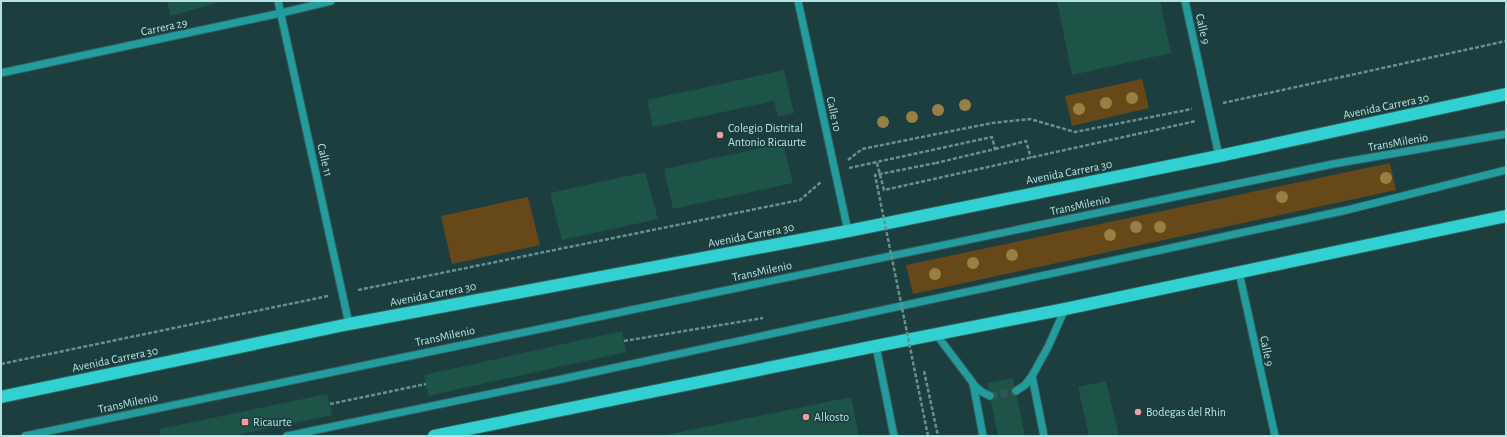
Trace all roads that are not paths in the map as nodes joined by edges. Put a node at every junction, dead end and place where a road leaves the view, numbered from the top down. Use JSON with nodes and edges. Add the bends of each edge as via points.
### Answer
{"nodes":[{"id":1,"x":278,"y":1,"type":"edge"},
{"id":2,"x":332,"y":1,"type":"edge"},
{"id":3,"x":798,"y":1,"type":"edge"},
{"id":4,"x":1185,"y":1,"type":"edge"},
{"id":5,"x":280,"y":14,"type":"junction"},
{"id":6,"x":1,"y":73,"type":"edge"},
{"id":7,"x":1504,"y":94,"type":"edge"},
{"id":8,"x":1506,"y":134,"type":"edge"},
{"id":9,"x":1219,"y":156,"type":"junction"},
{"id":10,"x":1506,"y":170,"type":"edge"},
{"id":11,"x":1506,"y":216,"type":"edge"},
{"id":12,"x":848,"y":231,"type":"junction"},
{"id":13,"x":1238,"y":272,"type":"junction"},
{"id":14,"x":1065,"y":309,"type":"junction"},
{"id":15,"x":349,"y":324,"type":"junction"},
{"id":16,"x":936,"y":334,"type":"junction"},
{"id":17,"x":876,"y":346,"type":"junction"},
{"id":18,"x":1032,"y":376,"type":"junction"},
{"id":19,"x":973,"y":383,"type":"junction"},
{"id":20,"x":1016,"y":391,"type":"tunnel mouth"},
{"id":21,"x":990,"y":396,"type":"dead end"},
{"id":22,"x":1,"y":397,"type":"edge"},
{"id":23,"x":25,"y":436,"type":"edge"},
{"id":24,"x":287,"y":436,"type":"edge"},
{"id":25,"x":434,"y":436,"type":"edge"},
{"id":26,"x":894,"y":436,"type":"edge"},
{"id":27,"x":984,"y":436,"type":"edge"},
{"id":28,"x":1044,"y":436,"type":"edge"},
{"id":29,"x":1275,"y":436,"type":"edge"}],
"edges":[{"from":1,"to":5,"type":"street","name":"Calle 11"},
{"from":2,"to":5,"type":"street","name":"Carrera 29"},
{"from":3,"to":12,"type":"street","name":"Calle 10"},
{"from":4,"to":9,"type":"street","name":"Calle 9"},
{"from":5,"to":6,"type":"street","name":"Carrera 29"},
{"from":5,"to":15,"type":"street","name":"Calle 11"},
{"from":7,"to":9,"type":"highway","name":"Avenida Carrera 30"},
{"from":8,"to":23,"type":"street","name":"TransMilenio","via":[[1333,164]]},
{"from":9,"to":12,"type":"highway","name":"Avenida Carrera 30"},
{"from":10,"to":24,"type":"street","via":[[1347,210]]},
{"from":11,"to":13,"type":"highway"},
{"from":12,"to":15,"type":"highway","name":"Avenida Carrera 30"},
{"from":13,"to":14,"type":"highway"},
{"from":13,"to":29,"type":"street","name":"Calle 9"},
{"from":14,"to":16,"type":"highway"},
{"from":14,"to":18,"type":"street"},
{"from":15,"to":22,"type":"highway","name":"Avenida Carrera 30"},
{"from":16,"to":17,"type":"highway"},
{"from":16,"to":19,"type":"street"},
{"from":17,"to":25,"type":"highway"},
{"from":17,"to":26,"type":"street"},
{"from":18,"to":20,"type":"street"},
{"from":18,"to":28,"type":"street"},
{"from":19,"to":21,"type":"street"},
{"from":19,"to":27,"type":"street"}]}
